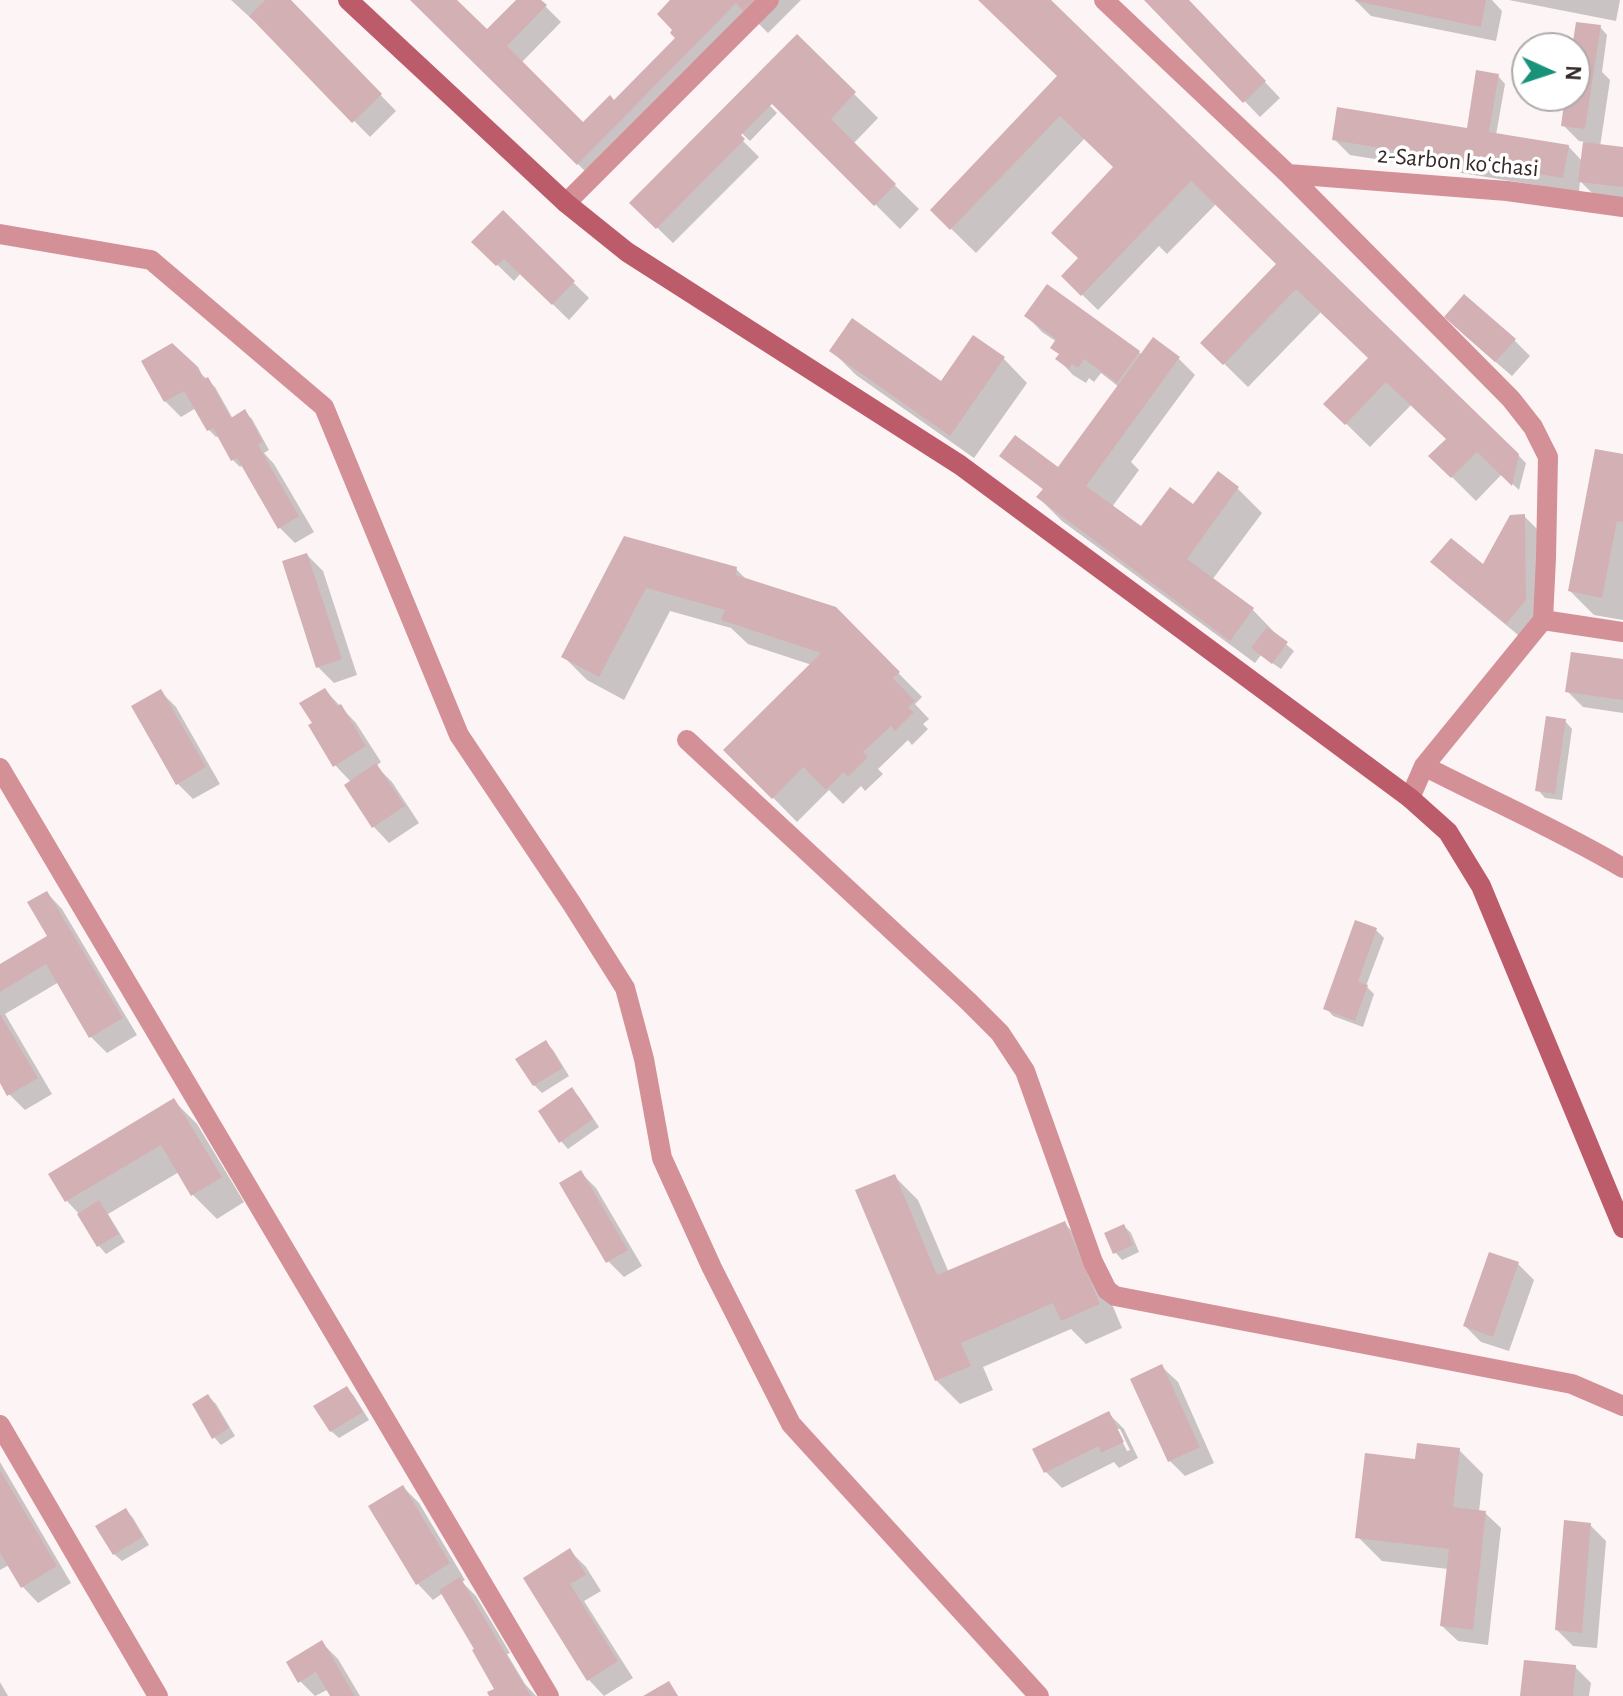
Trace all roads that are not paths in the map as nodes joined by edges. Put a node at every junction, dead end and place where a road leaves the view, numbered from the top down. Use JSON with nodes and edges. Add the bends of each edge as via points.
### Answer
{"nodes":[{"id":1,"x":348,"y":0,"type":"edge"},
{"id":2,"x":769,"y":0,"type":"edge"},
{"id":3,"x":1104,"y":0,"type":"edge"},
{"id":4,"x":1288,"y":174,"type":"junction"},
{"id":5,"x":566,"y":203,"type":"junction"},
{"id":6,"x":1623,"y":207,"type":"edge"},
{"id":7,"x":0,"y":234,"type":"edge"},
{"id":8,"x":1543,"y":620,"type":"junction"},
{"id":9,"x":1623,"y":632,"type":"edge"},
{"id":10,"x":687,"y":740,"type":"dead end"},
{"id":11,"x":1424,"y":766,"type":"junction"},
{"id":12,"x":0,"y":768,"type":"edge"},
{"id":13,"x":1410,"y":798,"type":"junction"},
{"id":14,"x":1623,"y":868,"type":"edge"},
{"id":15,"x":1623,"y":1228,"type":"edge"},
{"id":16,"x":1623,"y":1406,"type":"edge"},
{"id":17,"x":0,"y":1425,"type":"edge"},
{"id":18,"x":158,"y":1696,"type":"edge"},
{"id":19,"x":549,"y":1696,"type":"edge"},
{"id":20,"x":1039,"y":1696,"type":"edge"}],
"edges":[{"from":1,"to":5,"type":"street"},
{"from":2,"to":5,"type":"street"},
{"from":3,"to":4,"type":"street"},
{"from":4,"to":6,"type":"street","name":"2-Sarbon koʻchasi","via":[[1507,191]]},
{"from":4,"to":8,"type":"street","via":[[1533,427],[1548,457]]},
{"from":5,"to":13,"type":"street","via":[[627,252],[960,465]]},
{"from":7,"to":20,"type":"street","via":[[151,260],[324,407],[459,735],[625,988],[662,1158],[791,1424]]},
{"from":8,"to":9,"type":"street"},
{"from":8,"to":11,"type":"street"},
{"from":10,"to":16,"type":"street","via":[[1000,1033],[1025,1071],[1093,1262],[1115,1296],[1572,1384]]},
{"from":11,"to":13,"type":"street"},
{"from":11,"to":14,"type":"street"},
{"from":12,"to":19,"type":"street"},
{"from":13,"to":15,"type":"street","via":[[1448,832],[1481,886]]},
{"from":17,"to":18,"type":"street"}]}
